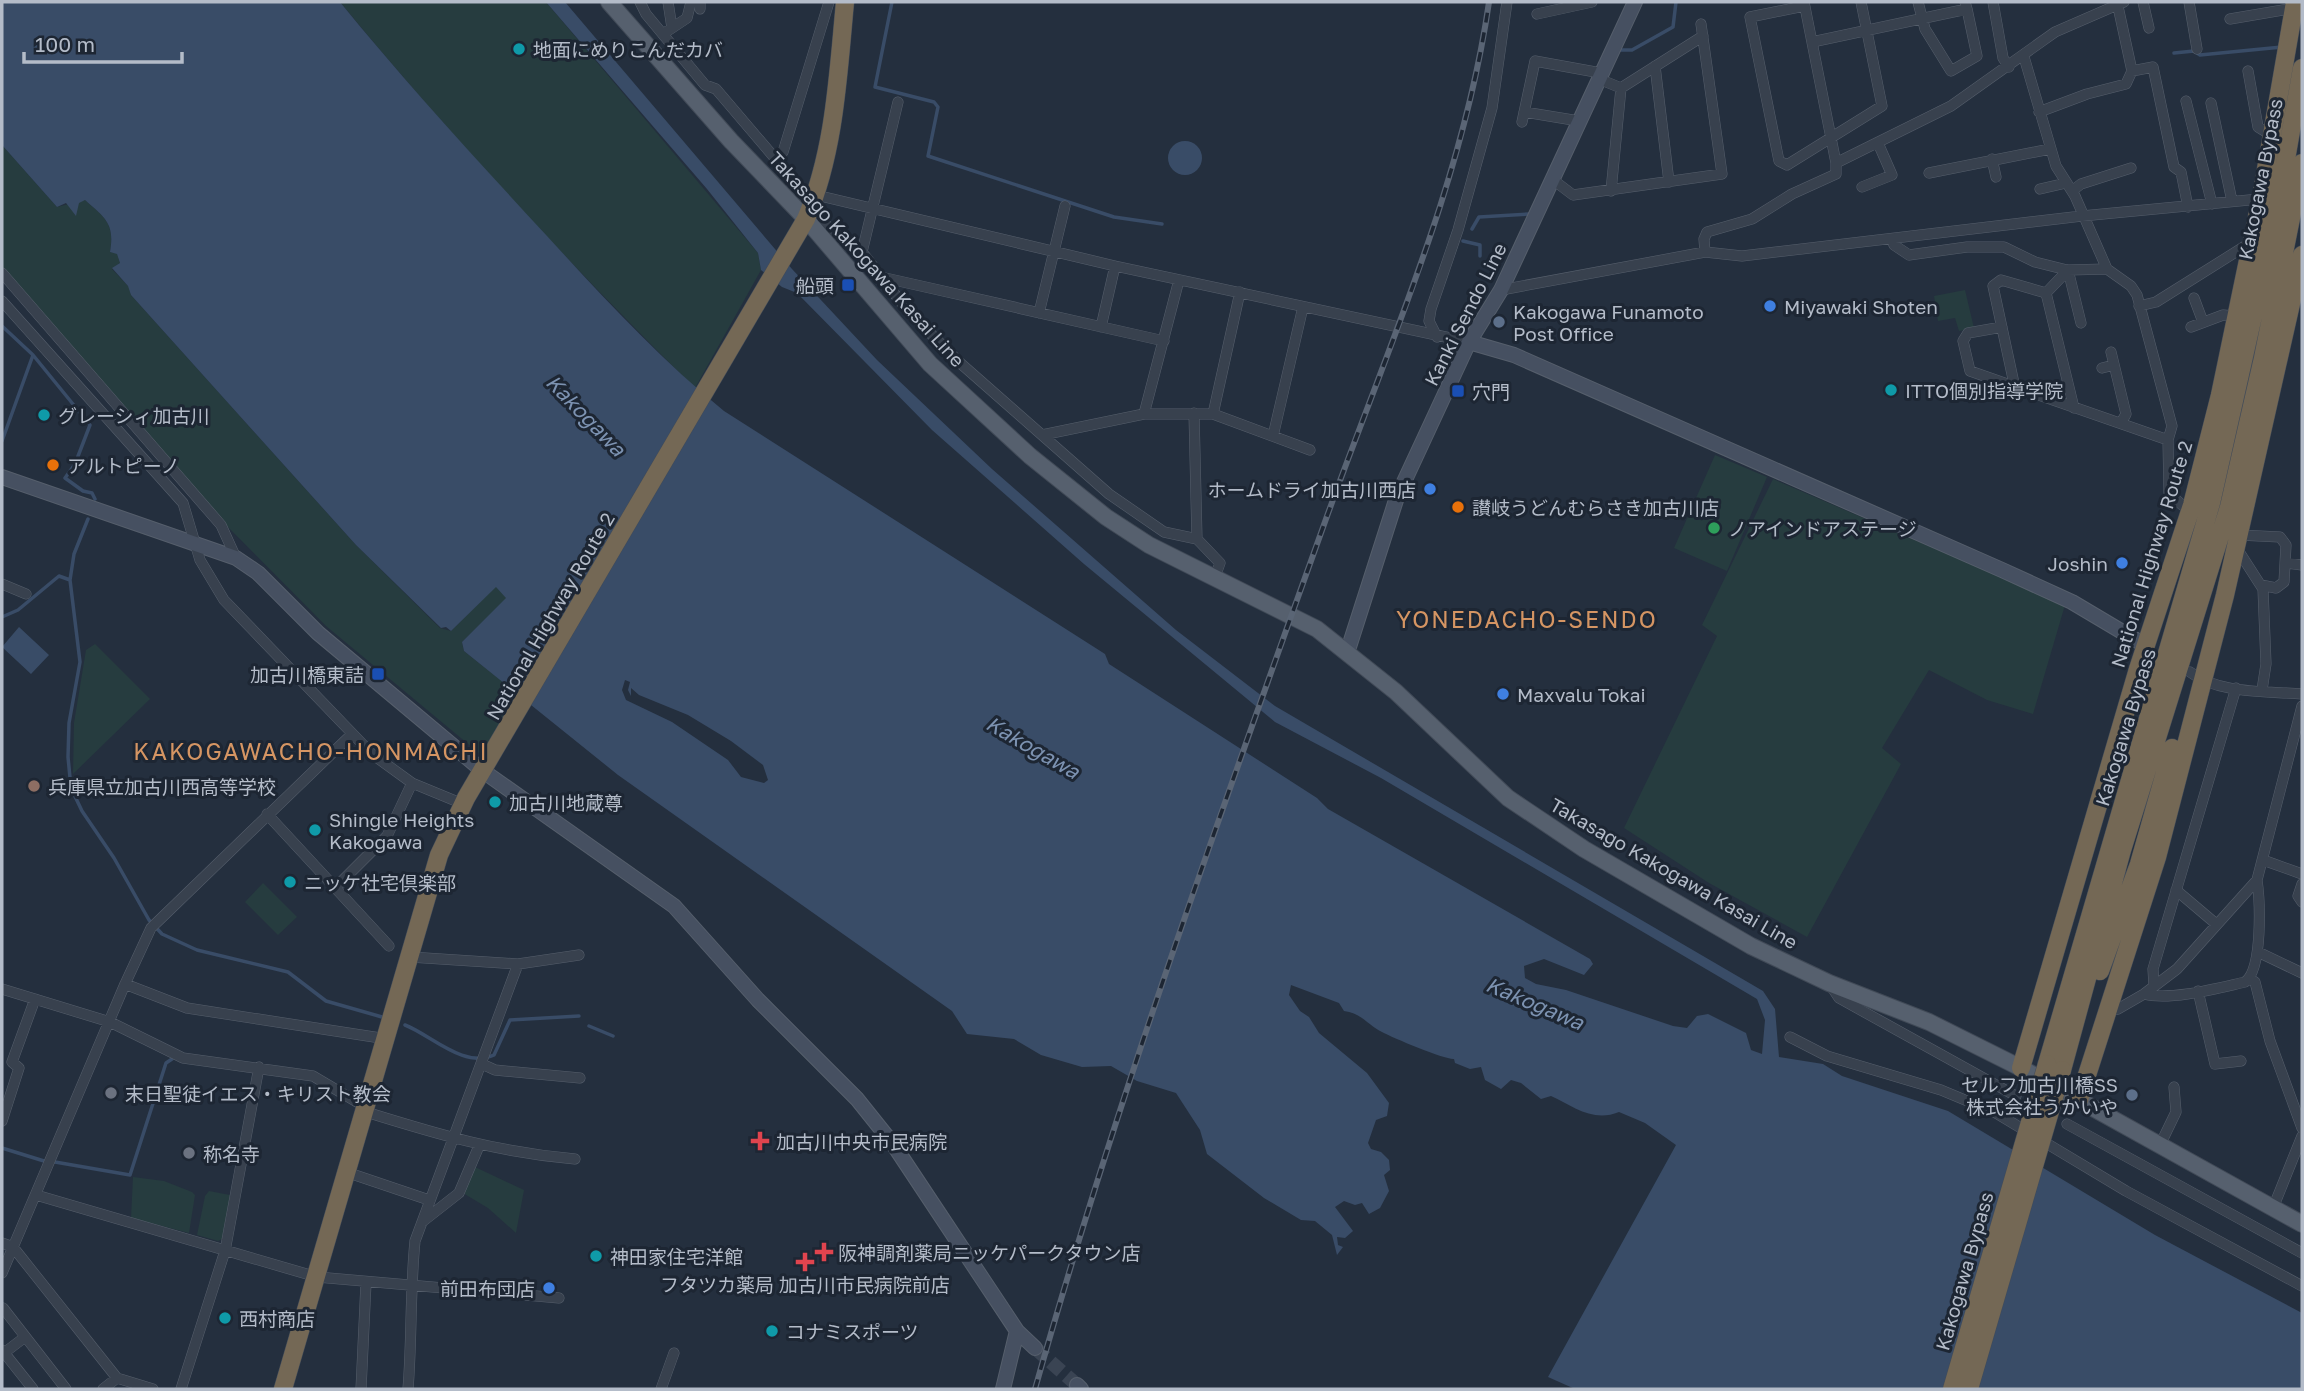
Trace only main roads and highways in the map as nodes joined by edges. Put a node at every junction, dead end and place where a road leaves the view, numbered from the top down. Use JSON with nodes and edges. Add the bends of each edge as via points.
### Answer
{"nodes":[{"id":1,"x":609,"y":2,"type":"edge"},
{"id":2,"x":845,"y":2,"type":"edge"},
{"id":3,"x":2290,"y":7,"type":"edge"},
{"id":4,"x":2302,"y":68,"type":"edge"},
{"id":5,"x":2302,"y":163,"type":"edge"},
{"id":6,"x":806,"y":219,"type":"junction"},
{"id":7,"x":2302,"y":255,"type":"edge"},
{"id":8,"x":2151,"y":649,"type":"junction"},
{"id":9,"x":2196,"y":677,"type":"junction"},
{"id":10,"x":2054,"y":1067,"type":"junction"},
{"id":11,"x":2021,"y":1069,"type":"junction"},
{"id":12,"x":2079,"y":1100,"type":"junction"},
{"id":13,"x":2302,"y":1224,"type":"edge"},
{"id":14,"x":283,"y":1389,"type":"edge"},
{"id":15,"x":1952,"y":1389,"type":"edge"},
{"id":16,"x":1969,"y":1389,"type":"edge"}],
"edges":[{"from":1,"to":6,"type":"main road","name":"Takasago Kakogawa Kasai Line"},
{"from":2,"to":6,"type":"highway","name":"National Highway Route 2","via":[[833,128]]},
{"from":3,"to":8,"type":"highway","name":"National Highway Route 2","via":[[2265,198],[2250,243],[2192,505]]},
{"from":4,"to":10,"type":"highway","name":"Kakogawa Bypass","via":[[2278,205],[2211,503]]},
{"from":5,"to":10,"type":"highway","name":"Kakogawa Bypass","via":[[2229,507]]},
{"from":6,"to":11,"type":"main road","name":"Takasago Kakogawa Kasai Line","via":[[930,364],[1030,457],[1106,517],[1149,545],[1317,629],[1348,650],[1508,798],[1584,849],[1751,946],[1929,1022]]},
{"from":6,"to":14,"type":"highway","name":"National Highway Route 2","via":[[463,804],[439,855]]},
{"from":7,"to":9,"type":"highway","via":[[2238,541]]},
{"from":8,"to":10,"type":"highway","via":[[2053,1004]]},
{"from":8,"to":11,"type":"highway","name":"National Highway Route 2"},
{"from":9,"to":10,"type":"highway","via":[[2139,864]]},
{"from":9,"to":12,"type":"highway","via":[[2157,857]]},
{"from":10,"to":15,"type":"highway","name":"Kakogawa Bypass","bridge":true},
{"from":10,"to":16,"type":"highway","name":"Kakogawa Bypass","bridge":true},
{"from":11,"to":12,"type":"main road","name":"Takasago Kakogawa Kasai Line"},
{"from":12,"to":13,"type":"main road","name":"Takasago Kakogawa Kasai Line"}]}
